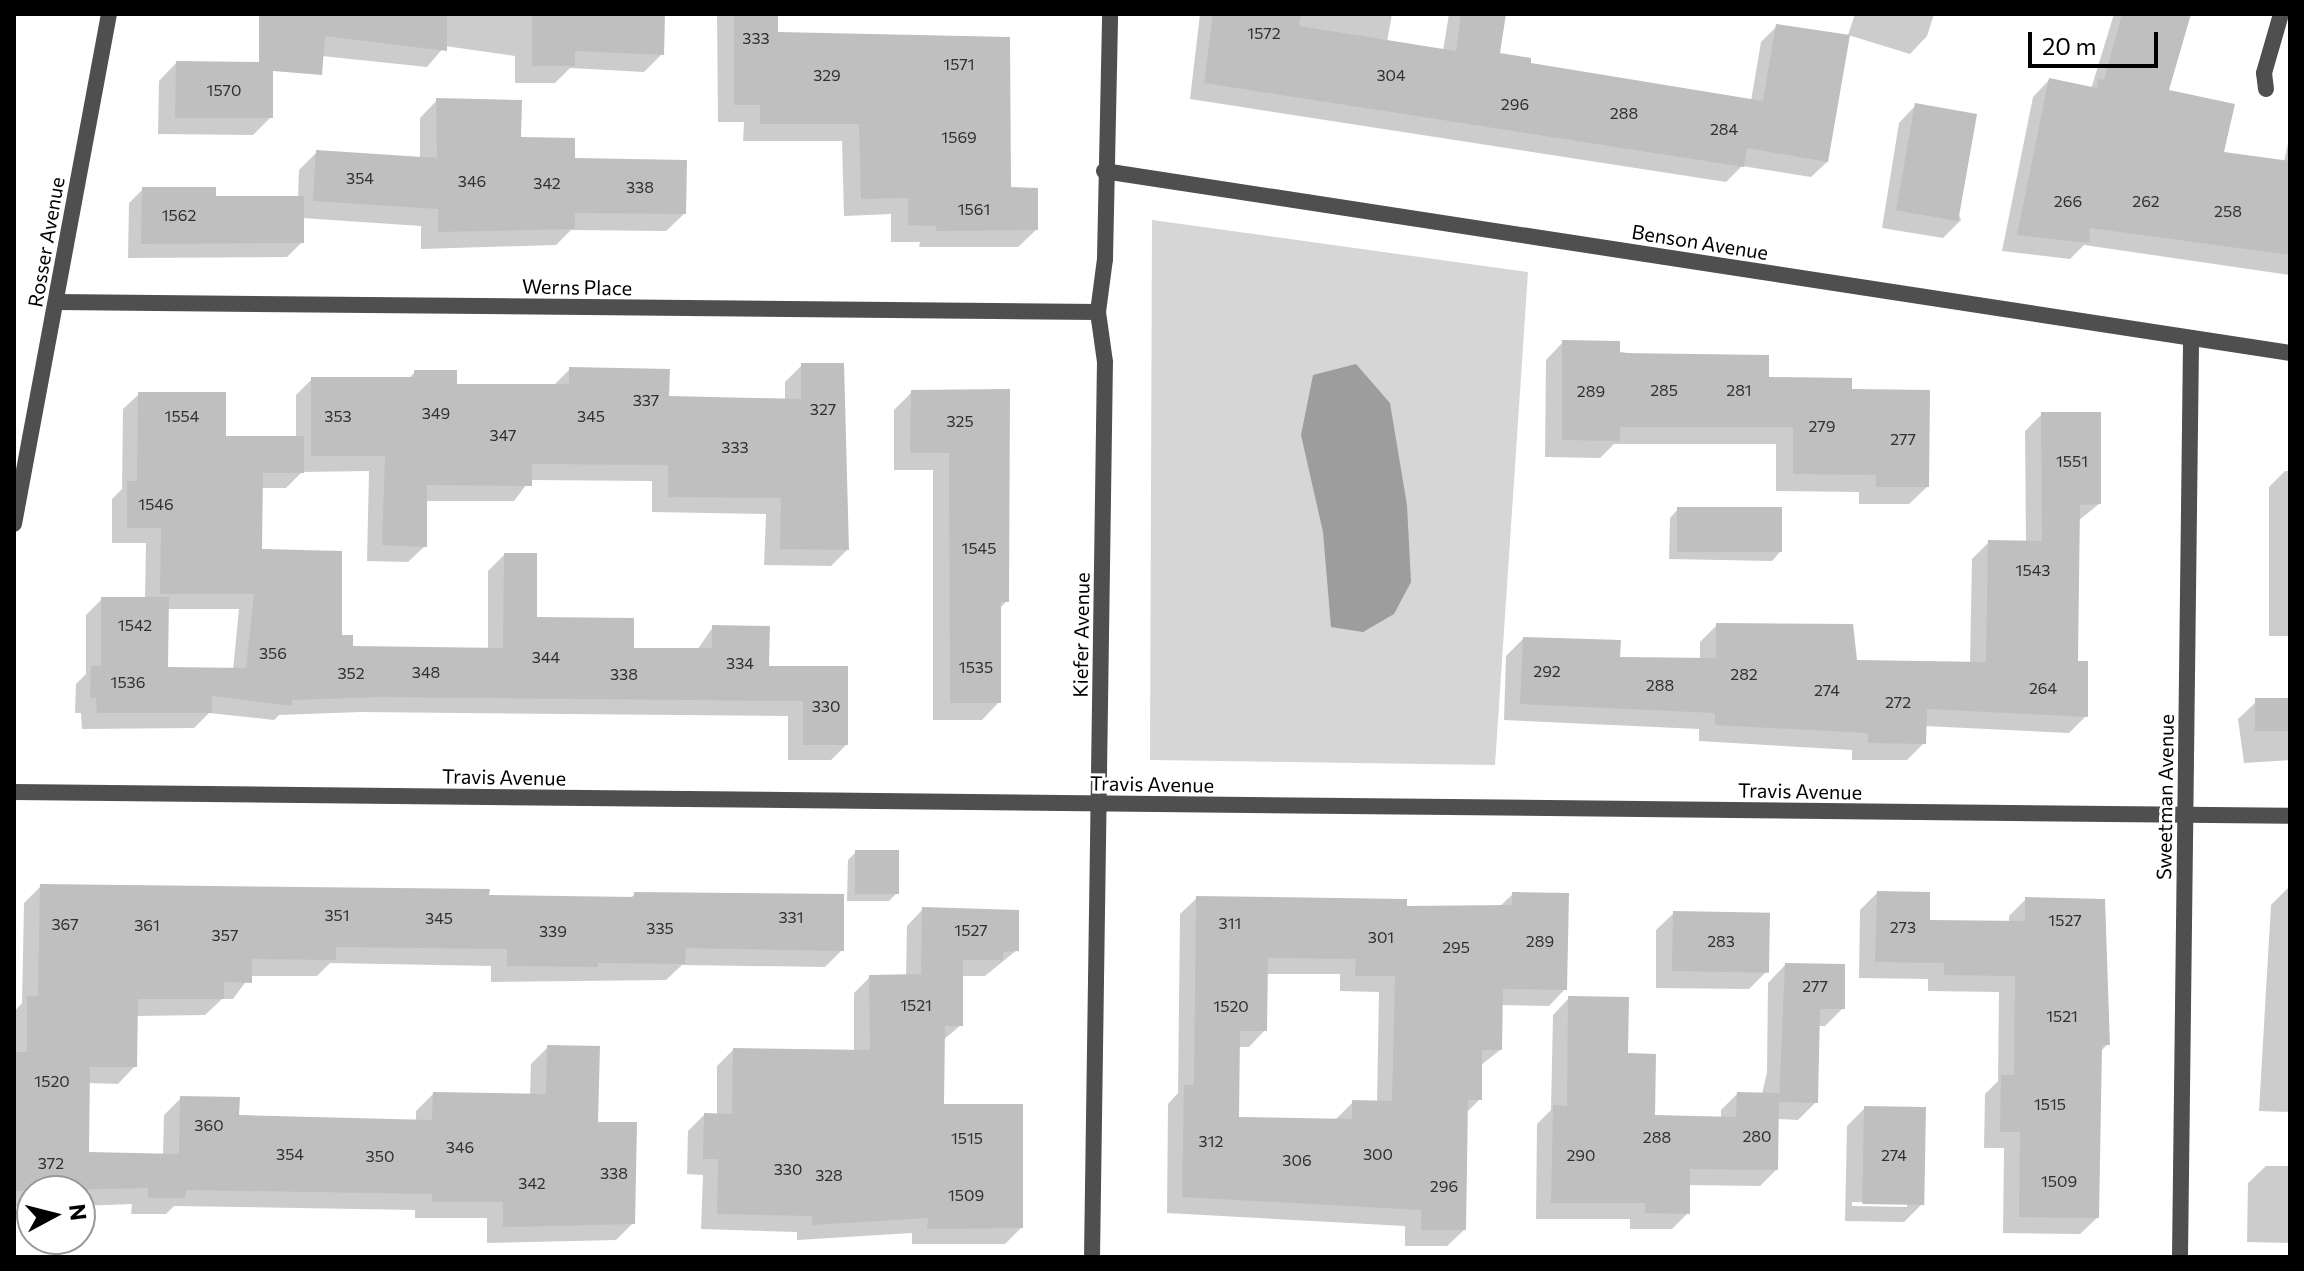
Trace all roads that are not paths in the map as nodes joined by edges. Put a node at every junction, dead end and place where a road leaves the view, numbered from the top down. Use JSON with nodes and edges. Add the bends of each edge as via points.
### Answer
{"nodes":[{"id":1,"x":109,"y":14,"type":"edge"},
{"id":2,"x":1110,"y":14,"type":"edge"},
{"id":3,"x":2281,"y":14,"type":"edge"},
{"id":4,"x":2266,"y":89,"type":"dead end"},
{"id":5,"x":1104,"y":171,"type":"junction"},
{"id":6,"x":56,"y":302,"type":"junction"},
{"id":7,"x":1098,"y":312,"type":"junction"},
{"id":8,"x":2191,"y":338,"type":"junction"},
{"id":9,"x":2290,"y":353,"type":"edge"},
{"id":10,"x":14,"y":524,"type":"edge"},
{"id":11,"x":14,"y":792,"type":"edge"},
{"id":12,"x":1098,"y":803,"type":"junction"},
{"id":13,"x":2185,"y":815,"type":"junction"},
{"id":14,"x":2290,"y":816,"type":"edge"},
{"id":15,"x":1092,"y":1257,"type":"edge"},
{"id":16,"x":2180,"y":1257,"type":"edge"}],
"edges":[{"from":1,"to":6,"type":"street","name":"Rosser Avenue"},
{"from":2,"to":5,"type":"street","name":"Kiefer Avenue"},
{"from":3,"to":4,"type":"street","via":[[2264,73]]},
{"from":5,"to":7,"type":"street","name":"Kiefer Avenue","via":[[1105,259]]},
{"from":5,"to":8,"type":"street","name":"Benson Avenue"},
{"from":6,"to":7,"type":"street","name":"Werns Place"},
{"from":6,"to":10,"type":"street","name":"Rosser Avenue"},
{"from":7,"to":12,"type":"street","name":"Kiefer Avenue","via":[[1105,362]]},
{"from":8,"to":9,"type":"street","name":"Benson Avenue"},
{"from":8,"to":13,"type":"street","name":"Sweetman Avenue"},
{"from":11,"to":12,"type":"street","name":"Travis Avenue"},
{"from":12,"to":13,"type":"street","name":"Travis Avenue"},
{"from":12,"to":15,"type":"street","name":"Kiefer Avenue"},
{"from":13,"to":14,"type":"street","name":"Travis Avenue"},
{"from":13,"to":16,"type":"street","name":"Sweetman Avenue"}]}
